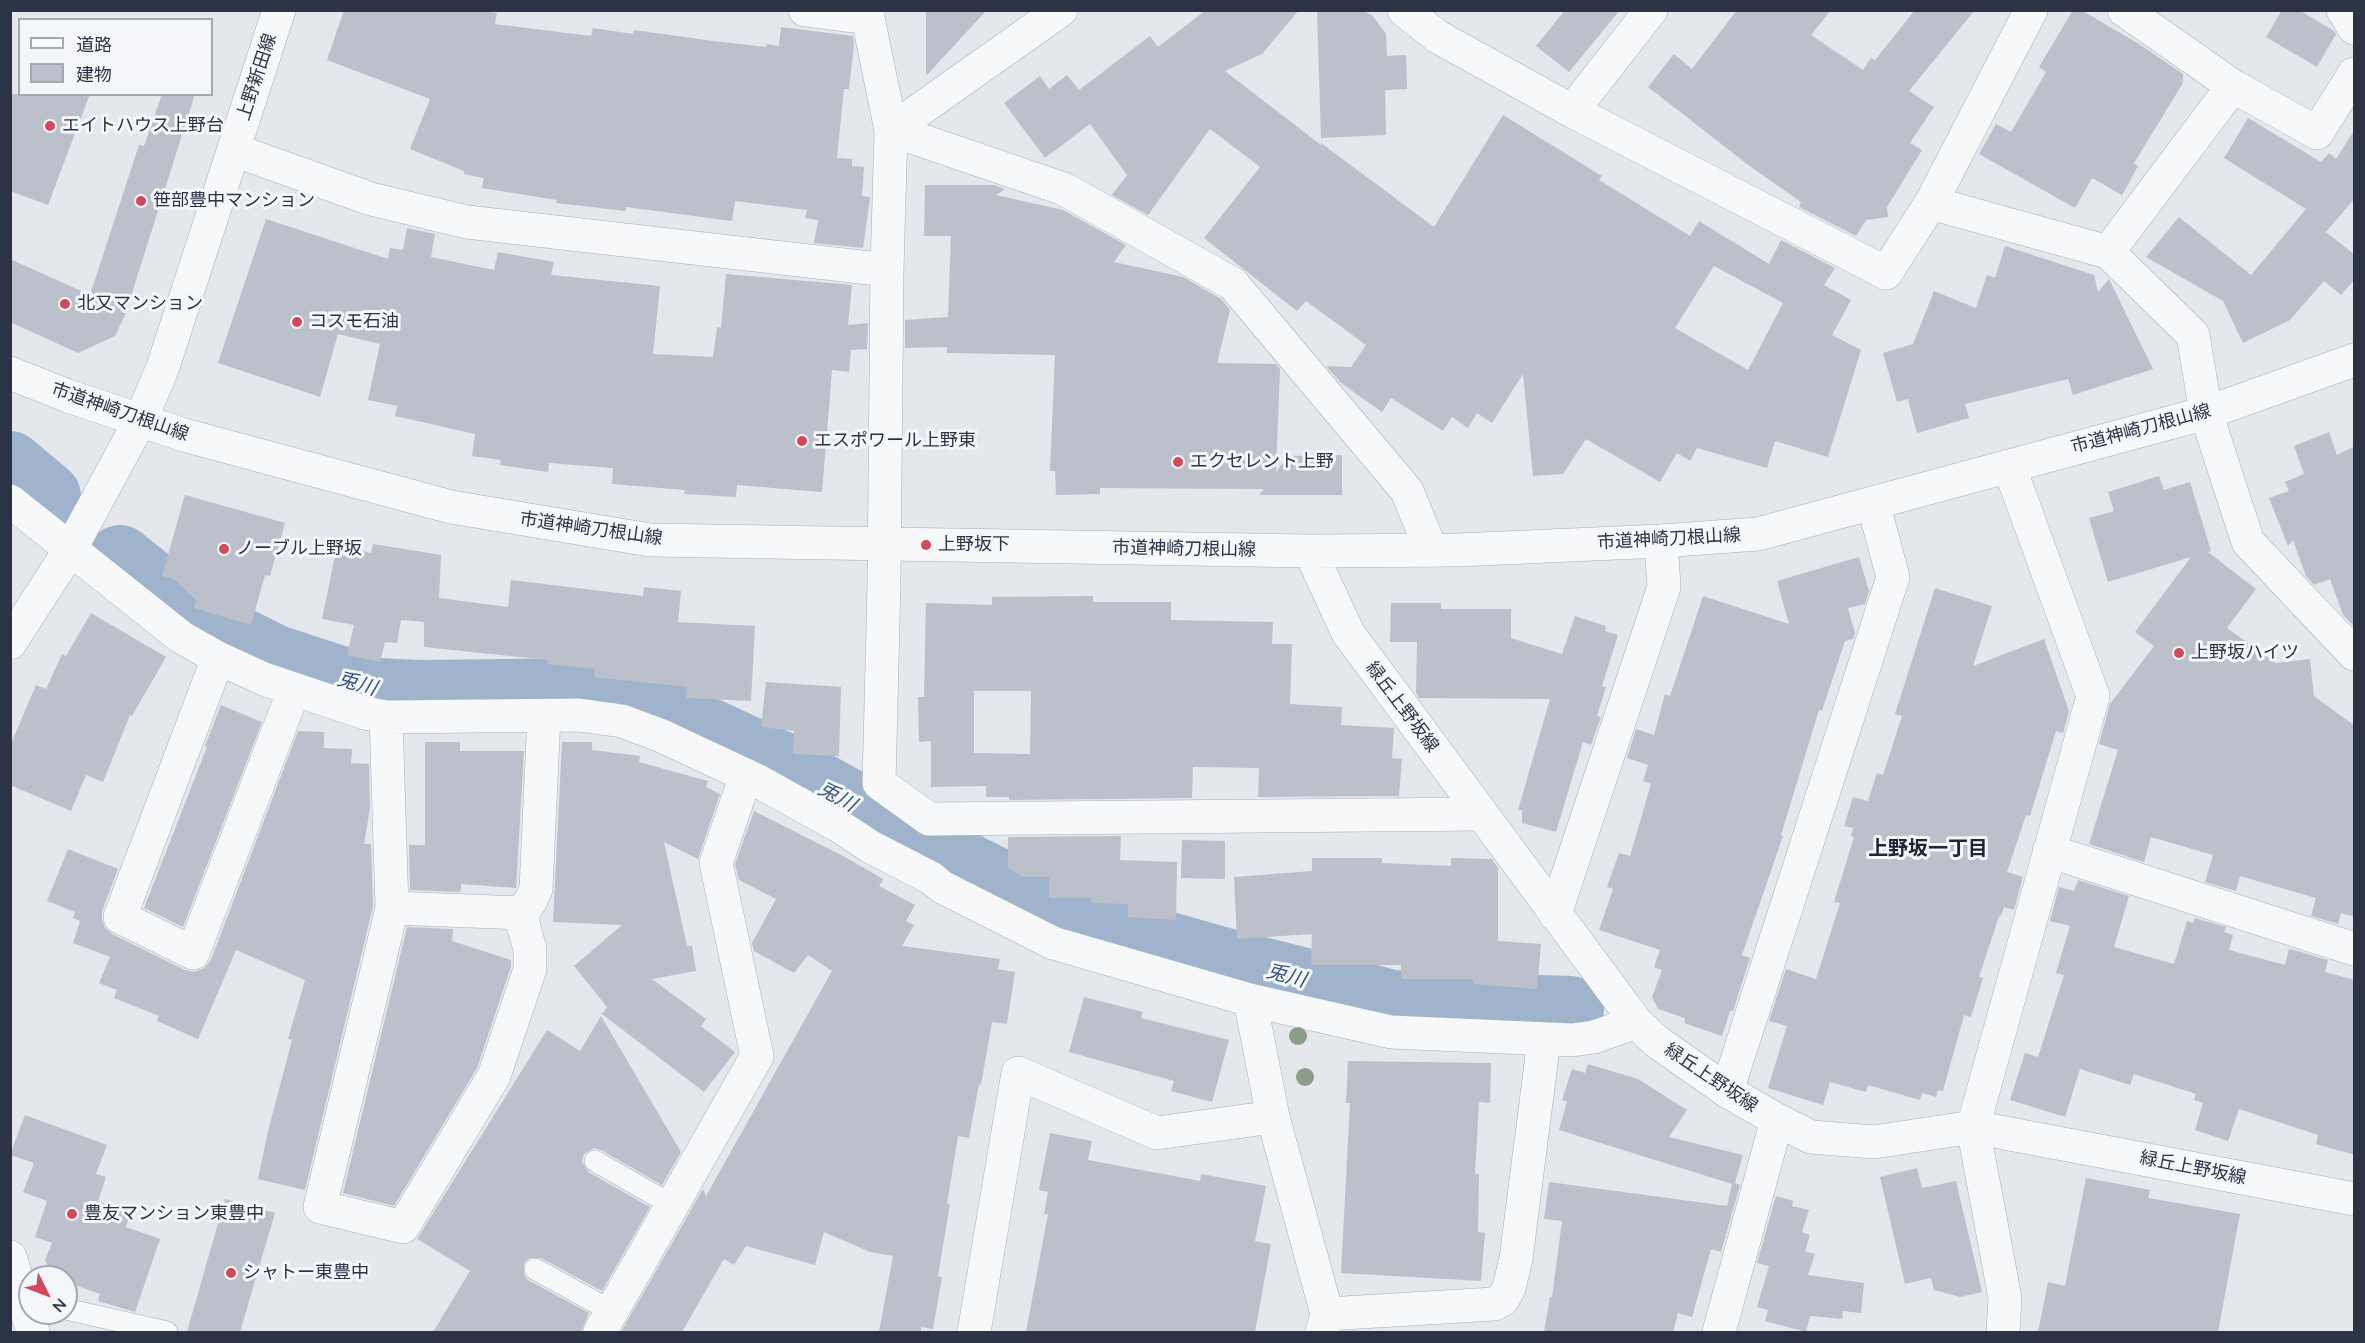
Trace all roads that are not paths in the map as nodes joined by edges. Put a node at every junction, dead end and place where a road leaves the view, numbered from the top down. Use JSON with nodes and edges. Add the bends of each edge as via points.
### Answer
{"nodes":[{"id":1,"x":279,"y":10,"type":"edge"},
{"id":2,"x":805,"y":10,"type":"edge"},
{"id":3,"x":1061,"y":10,"type":"edge"},
{"id":4,"x":1404,"y":10,"type":"edge"},
{"id":5,"x":1651,"y":10,"type":"edge"},
{"id":6,"x":2031,"y":10,"type":"edge"},
{"id":7,"x":2124,"y":10,"type":"edge"},
{"id":8,"x":2343,"y":10,"type":"edge"},
{"id":9,"x":868,"y":14,"type":"edge"},
{"id":10,"x":2355,"y":28,"type":"edge"},
{"id":11,"x":2355,"y":74,"type":"edge"},
{"id":12,"x":2233,"y":86,"type":"junction"},
{"id":13,"x":1572,"y":111,"type":"junction"},
{"id":14,"x":891,"y":130,"type":"junction"},
{"id":15,"x":234,"y":150,"type":"junction"},
{"id":16,"x":1931,"y":203,"type":"junction"},
{"id":17,"x":2108,"y":252,"type":"junction"},
{"id":18,"x":887,"y":270,"type":"junction"},
{"id":19,"x":2355,"y":360,"type":"edge"},
{"id":20,"x":10,"y":373,"type":"edge"},
{"id":21,"x":2206,"y":412,"type":"junction"},
{"id":22,"x":141,"y":419,"type":"junction"},
{"id":23,"x":2009,"y":466,"type":"junction"},
{"id":24,"x":10,"y":501,"type":"edge"},
{"id":25,"x":1873,"y":503,"type":"junction"},
{"id":26,"x":1661,"y":541,"type":"junction"},
{"id":27,"x":884,"y":544,"type":"junction"},
{"id":28,"x":70,"y":550,"type":"junction"},
{"id":29,"x":1431,"y":550,"type":"junction"},
{"id":30,"x":1310,"y":551,"type":"junction"},
{"id":31,"x":10,"y":643,"type":"edge"},
{"id":32,"x":2355,"y":654,"type":"edge"},
{"id":33,"x":218,"y":658,"type":"junction"},
{"id":34,"x":294,"y":690,"type":"junction"},
{"id":35,"x":544,"y":716,"type":"junction"},
{"id":36,"x":386,"y":717,"type":"junction"},
{"id":37,"x":746,"y":775,"type":"junction"},
{"id":38,"x":1481,"y":814,"type":"junction"},
{"id":39,"x":2049,"y":851,"type":"junction"},
{"id":40,"x":392,"y":908,"type":"junction"},
{"id":41,"x":522,"y":913,"type":"junction"},
{"id":42,"x":1555,"y":914,"type":"junction"},
{"id":43,"x":2355,"y":949,"type":"edge"},
{"id":44,"x":1250,"y":1000,"type":"junction"},
{"id":45,"x":1636,"y":1022,"type":"junction"},
{"id":46,"x":1544,"y":1040,"type":"junction"},
{"id":47,"x":1727,"y":1091,"type":"junction"},
{"id":48,"x":1273,"y":1117,"type":"junction"},
{"id":49,"x":1777,"y":1120,"type":"junction"},
{"id":50,"x":1972,"y":1126,"type":"junction"},
{"id":51,"x":595,"y":1161,"type":"dead end"},
{"id":52,"x":2355,"y":1199,"type":"edge"},
{"id":53,"x":672,"y":1205,"type":"junction"},
{"id":54,"x":10,"y":1257,"type":"edge"},
{"id":55,"x":535,"y":1269,"type":"dead end"},
{"id":56,"x":18,"y":1281,"type":"edge"},
{"id":57,"x":78,"y":1312,"type":"edge"},
{"id":58,"x":605,"y":1322,"type":"edge"},
{"id":59,"x":1324,"y":1323,"type":"edge"},
{"id":60,"x":167,"y":1332,"type":"edge"},
{"id":61,"x":974,"y":1332,"type":"edge"},
{"id":62,"x":1719,"y":1332,"type":"edge"},
{"id":63,"x":2003,"y":1332,"type":"edge"}],
"edges":[{"from":1,"to":15,"type":"street","name":"上野新田線"},
{"from":2,"to":9,"type":"street"},
{"from":3,"to":14,"type":"street"},
{"from":4,"to":13,"type":"street","via":[[1438,37]]},
{"from":5,"to":13,"type":"street"},
{"from":6,"to":16,"type":"street"},
{"from":7,"to":12,"type":"street"},
{"from":8,"to":10,"type":"street"},
{"from":9,"to":14,"type":"street"},
{"from":11,"to":12,"type":"street","via":[[2317,133]]},
{"from":12,"to":17,"type":"street"},
{"from":13,"to":16,"type":"street","via":[[1887,273]]},
{"from":14,"to":18,"type":"street"},
{"from":14,"to":29,"type":"street","via":[[1064,189],[1233,284],[1407,491]]},
{"from":15,"to":18,"type":"street","via":[[371,199],[467,222]]},
{"from":15,"to":22,"type":"street","name":"上野新田線","via":[[163,367]]},
{"from":16,"to":17,"type":"street"},
{"from":17,"to":21,"type":"street","via":[[2193,335]]},
{"from":18,"to":27,"type":"street"},
{"from":19,"to":21,"type":"street","name":"市道神崎刀根山線"},
{"from":20,"to":22,"type":"street","name":"市道神崎刀根山線"},
{"from":21,"to":23,"type":"street","name":"市道神崎刀根山線"},
{"from":21,"to":32,"type":"street","via":[[2248,542]]},
{"from":22,"to":27,"type":"street","name":"市道神崎刀根山線","via":[[184,435],[451,507],[650,540]]},
{"from":22,"to":28,"type":"street","name":"上野新田線"},
{"from":23,"to":25,"type":"street","name":"市道神崎刀根山線"},
{"from":23,"to":39,"type":"street","via":[[2093,696]]},
{"from":24,"to":28,"type":"street"},
{"from":25,"to":26,"type":"street","name":"市道神崎刀根山線","via":[[1758,534]]},
{"from":25,"to":47,"type":"street","via":[[1893,577]]},
{"from":26,"to":29,"type":"street","name":"市道神崎刀根山線"},
{"from":26,"to":42,"type":"street","via":[[1664,587]]},
{"from":27,"to":30,"type":"street","name":"市道神崎刀根山線"},
{"from":27,"to":38,"type":"street","via":[[879,783],[929,819]]},
{"from":28,"to":31,"type":"street"},
{"from":28,"to":33,"type":"street","via":[[181,637]]},
{"from":29,"to":30,"type":"street","name":"市道神崎刀根山線"},
{"from":30,"to":38,"type":"street","name":"緑丘上野坂線","via":[[1348,633]]},
{"from":33,"to":34,"type":"street"},
{"from":33,"to":34,"type":"street","via":[[120,917],[193,953]]},
{"from":34,"to":36,"type":"street"},
{"from":35,"to":36,"type":"street"},
{"from":35,"to":37,"type":"street","via":[[591,716],[622,721]]},
{"from":35,"to":41,"type":"street","via":[[536,889]]},
{"from":36,"to":40,"type":"street"},
{"from":37,"to":44,"type":"street","via":[[942,887],[1053,943]]},
{"from":37,"to":53,"type":"street","via":[[716,863],[757,1056]]},
{"from":38,"to":42,"type":"street","name":"緑丘上野坂線"},
{"from":39,"to":43,"type":"street"},
{"from":39,"to":50,"type":"street"},
{"from":40,"to":41,"type":"street"},
{"from":40,"to":41,"type":"street","via":[[320,1208],[403,1227],[494,1076],[530,969]]},
{"from":42,"to":45,"type":"street","name":"緑丘上野坂線"},
{"from":44,"to":46,"type":"street","via":[[1391,1032]]},
{"from":44,"to":48,"type":"street"},
{"from":45,"to":46,"type":"street","via":[[1594,1037]]},
{"from":45,"to":47,"type":"street","name":"緑丘上野坂線","via":[[1656,1041]]},
{"from":46,"to":59,"type":"street","via":[[1516,1259],[1503,1299],[1494,1304]]},
{"from":47,"to":49,"type":"street","name":"緑丘上野坂線"},
{"from":48,"to":59,"type":"street"},
{"from":48,"to":61,"type":"street","via":[[1157,1133],[1018,1073]]},
{"from":49,"to":50,"type":"street","name":"緑丘上野坂線","via":[[1811,1137],[1874,1142]]},
{"from":49,"to":62,"type":"street"},
{"from":50,"to":52,"type":"street","name":"緑丘上野坂線"},
{"from":50,"to":63,"type":"street","via":[[2005,1298]]},
{"from":51,"to":53,"type":"lane"},
{"from":53,"to":58,"type":"street"},
{"from":54,"to":56,"type":"street"},
{"from":55,"to":58,"type":"lane"},
{"from":57,"to":60,"type":"lane"}]}
